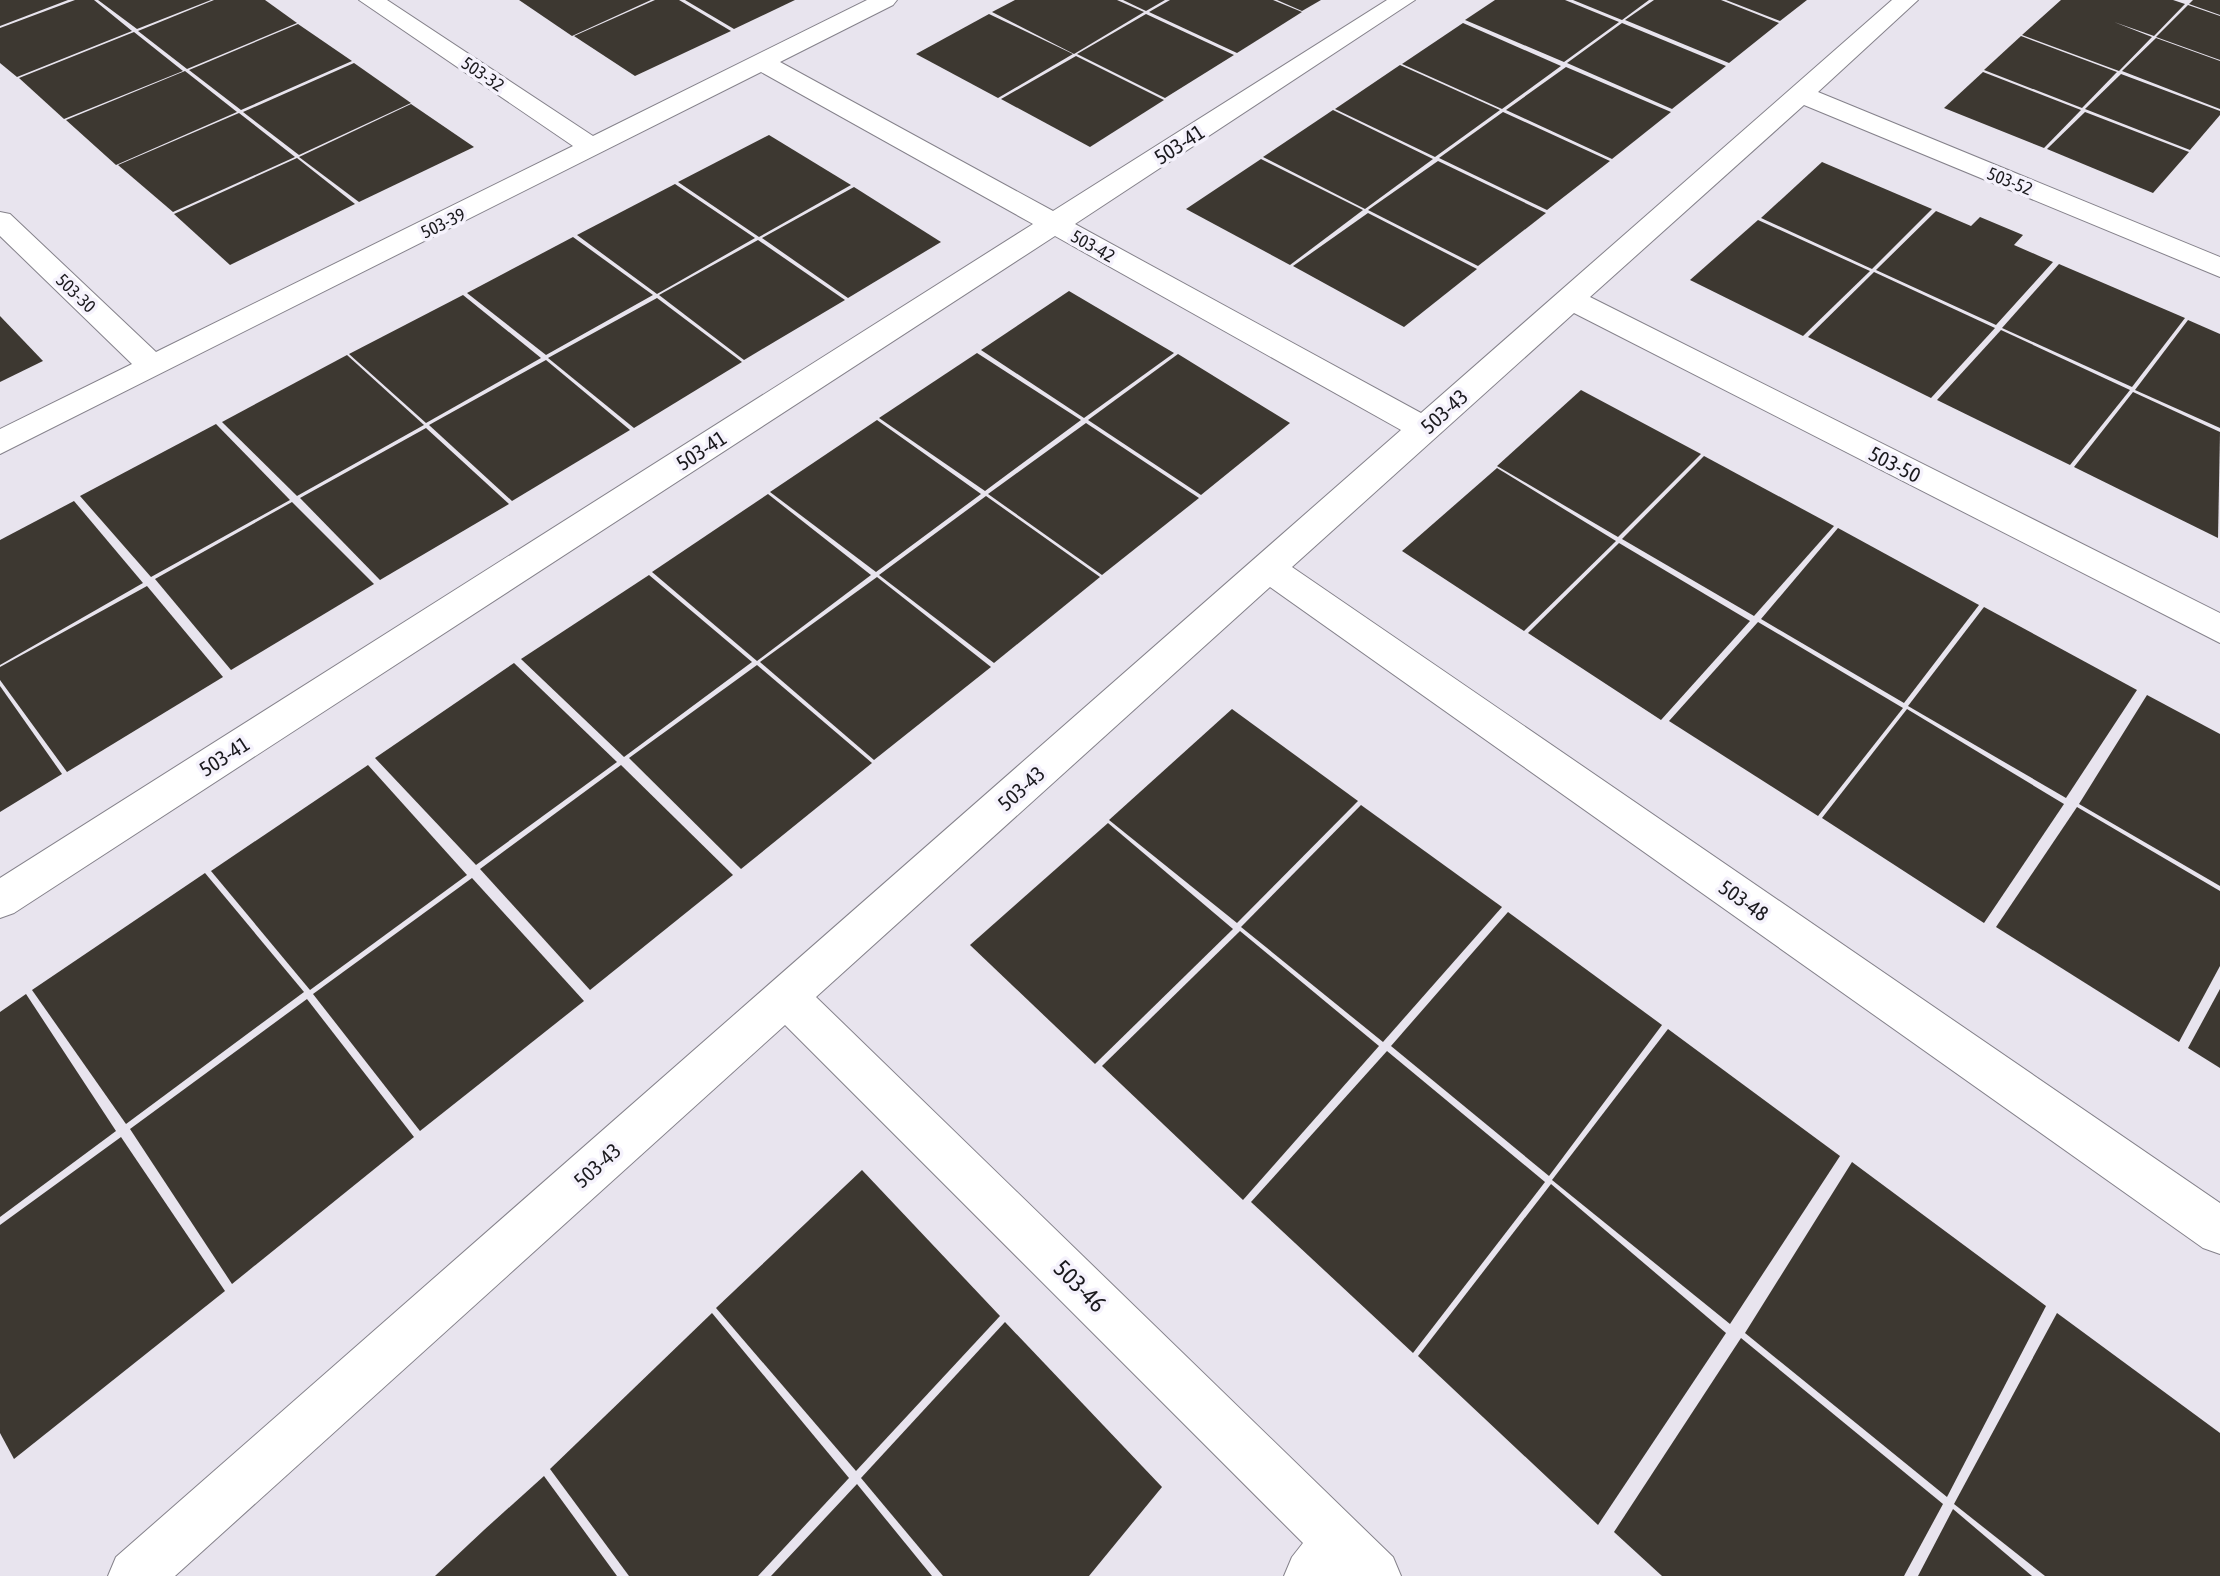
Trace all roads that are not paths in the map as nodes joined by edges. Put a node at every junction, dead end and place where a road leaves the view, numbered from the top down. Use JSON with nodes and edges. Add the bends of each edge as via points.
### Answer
{"nodes":[{"id":1,"x":371,"y":0,"type":"edge"},
{"id":2,"x":885,"y":0,"type":"edge"},
{"id":3,"x":1403,"y":0,"type":"edge"},
{"id":4,"x":1906,"y":0,"type":"edge"},
{"id":5,"x":762,"y":62,"type":"junction"},
{"id":6,"x":1800,"y":94,"type":"junction"},
{"id":7,"x":594,"y":148,"type":"junction"},
{"id":8,"x":0,"y":220,"type":"edge"},
{"id":9,"x":1054,"y":224,"type":"junction"},
{"id":10,"x":2220,"y":268,"type":"edge"},
{"id":11,"x":1570,"y":299,"type":"junction"},
{"id":12,"x":153,"y":367,"type":"junction"},
{"id":13,"x":1424,"y":429,"type":"junction"},
{"id":14,"x":0,"y":443,"type":"edge"},
{"id":15,"x":1268,"y":568,"type":"junction"},
{"id":16,"x":2220,"y":629,"type":"edge"},
{"id":17,"x":0,"y":900,"type":"edge"},
{"id":18,"x":786,"y":997,"type":"junction"},
{"id":19,"x":2220,"y":1231,"type":"edge"},
{"id":20,"x":1324,"y":1558,"type":"edge"},
{"id":21,"x":135,"y":1576,"type":"edge"},
{"id":22,"x":1374,"y":1576,"type":"edge"}],
"edges":[{"from":1,"to":7,"type":"street","name":"503-32"},
{"from":2,"to":5,"type":"street","name":"503-39"},
{"from":3,"to":9,"type":"street","name":"503-41"},
{"from":4,"to":6,"type":"street","name":"503-43"},
{"from":5,"to":7,"type":"street","name":"503-39"},
{"from":5,"to":9,"type":"street","name":"503-42"},
{"from":6,"to":10,"type":"street","name":"503-52"},
{"from":6,"to":11,"type":"street","name":"503-43"},
{"from":7,"to":12,"type":"street","name":"503-39"},
{"from":8,"to":12,"type":"street","name":"503-30"},
{"from":9,"to":13,"type":"street","name":"503-42"},
{"from":9,"to":17,"type":"street","name":"503-41"},
{"from":11,"to":13,"type":"street","name":"503-43"},
{"from":11,"to":16,"type":"street","name":"503-50"},
{"from":12,"to":14,"type":"street","name":"503-39"},
{"from":13,"to":15,"type":"street","name":"503-43"},
{"from":15,"to":18,"type":"street","name":"503-43"},
{"from":15,"to":19,"type":"street","name":"503-48"},
{"from":18,"to":20,"type":"street","name":"503-46"},
{"from":18,"to":21,"type":"street","name":"503-43"},
{"from":20,"to":22,"type":"street","name":"503-46"}]}
